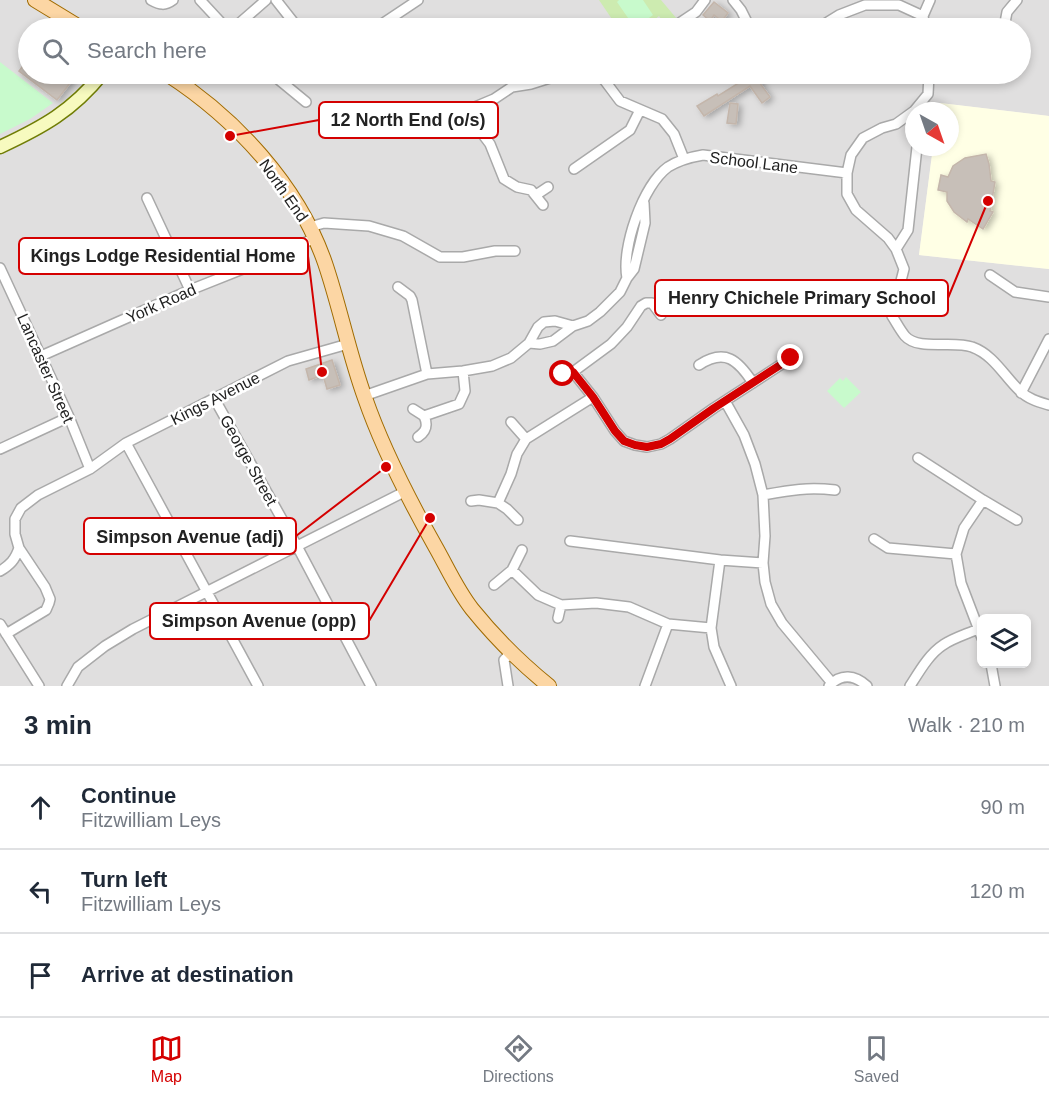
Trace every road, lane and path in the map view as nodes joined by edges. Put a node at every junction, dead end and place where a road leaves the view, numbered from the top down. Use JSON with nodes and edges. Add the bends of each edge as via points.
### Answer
{"nodes":[{"id":1,"x":35,"y":0,"type":"edge"},
{"id":2,"x":151,"y":0,"type":"edge"},
{"id":3,"x":173,"y":0,"type":"edge"},
{"id":4,"x":200,"y":0,"type":"edge"},
{"id":5,"x":266,"y":0,"type":"edge"},
{"id":6,"x":276,"y":0,"type":"edge"},
{"id":7,"x":418,"y":0,"type":"edge"},
{"id":8,"x":705,"y":0,"type":"edge"},
{"id":9,"x":733,"y":0,"type":"edge"},
{"id":10,"x":930,"y":0,"type":"edge"},
{"id":11,"x":1017,"y":0,"type":"edge"},
{"id":12,"x":864,"y":2,"type":"edge"},
{"id":13,"x":923,"y":16,"type":"joint"},
{"id":14,"x":65,"y":18,"type":"edge"},
{"id":15,"x":217,"y":18,"type":"edge"},
{"id":16,"x":245,"y":18,"type":"edge"},
{"id":17,"x":290,"y":18,"type":"edge"},
{"id":18,"x":391,"y":18,"type":"edge"},
{"id":19,"x":687,"y":18,"type":"edge"},
{"id":20,"x":745,"y":18,"type":"edge"},
{"id":21,"x":834,"y":18,"type":"edge"},
{"id":22,"x":1006,"y":18,"type":"edge"},
{"id":23,"x":93,"y":84,"type":"edge"},
{"id":24,"x":181,"y":84,"type":"edge"},
{"id":25,"x":285,"y":84,"type":"edge"},
{"id":26,"x":531,"y":84,"type":"edge"},
{"id":27,"x":607,"y":84,"type":"edge"},
{"id":28,"x":928,"y":84,"type":"edge"},
{"id":29,"x":306,"y":102,"type":"dead end"},
{"id":30,"x":922,"y":102,"type":"edge"},
{"id":31,"x":640,"y":110,"type":"junction"},
{"id":32,"x":465,"y":111,"type":"junction"},
{"id":33,"x":905,"y":118,"type":"edge"},
{"id":34,"x":432,"y":125,"type":"dead end"},
{"id":35,"x":0,"y":147,"type":"edge"},
{"id":36,"x":916,"y":156,"type":"edge"},
{"id":37,"x":684,"y":159,"type":"junction"},
{"id":38,"x":574,"y":169,"type":"dead end"},
{"id":39,"x":847,"y":173,"type":"junction"},
{"id":40,"x":548,"y":187,"type":"dead end"},
{"id":41,"x":536,"y":195,"type":"junction"},
{"id":42,"x":147,"y":198,"type":"dead end"},
{"id":43,"x":543,"y":205,"type":"dead end"},
{"id":44,"x":312,"y":233,"type":"junction"},
{"id":45,"x":896,"y":249,"type":"junction"},
{"id":46,"x":515,"y":251,"type":"dead end"},
{"id":47,"x":0,"y":268,"type":"edge"},
{"id":48,"x":990,"y":275,"type":"dead end"},
{"id":49,"x":398,"y":287,"type":"dead end"},
{"id":50,"x":190,"y":290,"type":"junction"},
{"id":51,"x":1049,"y":297,"type":"edge"},
{"id":52,"x":661,"y":315,"type":"dead end"},
{"id":53,"x":573,"y":326,"type":"junction"},
{"id":54,"x":1049,"y":339,"type":"edge"},
{"id":55,"x":529,"y":343,"type":"junction"},
{"id":56,"x":348,"y":344,"type":"junction"},
{"id":57,"x":41,"y":356,"type":"junction"},
{"id":58,"x":791,"y":358,"type":"dead end"},
{"id":59,"x":699,"y":365,"type":"dead end"},
{"id":60,"x":463,"y":371,"type":"junction"},
{"id":61,"x":427,"y":374,"type":"junction"},
{"id":62,"x":753,"y":383,"type":"junction"},
{"id":63,"x":1021,"y":393,"type":"junction"},
{"id":64,"x":364,"y":396,"type":"junction"},
{"id":65,"x":593,"y":397,"type":"junction"},
{"id":66,"x":214,"y":398,"type":"junction"},
{"id":67,"x":725,"y":400,"type":"junction"},
{"id":68,"x":1049,"y":405,"type":"edge"},
{"id":69,"x":413,"y":409,"type":"dead end"},
{"id":70,"x":424,"y":416,"type":"junction"},
{"id":71,"x":69,"y":417,"type":"junction"},
{"id":72,"x":511,"y":422,"type":"dead end"},
{"id":73,"x":418,"y":436,"type":"dead end"},
{"id":74,"x":526,"y":439,"type":"junction"},
{"id":75,"x":126,"y":443,"type":"junction"},
{"id":76,"x":0,"y":449,"type":"edge"},
{"id":77,"x":918,"y":458,"type":"dead end"},
{"id":78,"x":90,"y":469,"type":"junction"},
{"id":79,"x":835,"y":490,"type":"dead end"},
{"id":80,"x":406,"y":491,"type":"junction"},
{"id":81,"x":764,"y":495,"type":"junction"},
{"id":82,"x":982,"y":500,"type":"junction"},
{"id":83,"x":471,"y":501,"type":"dead end"},
{"id":84,"x":498,"y":503,"type":"junction"},
{"id":85,"x":518,"y":519,"type":"dead end"},
{"id":86,"x":1017,"y":520,"type":"dead end"},
{"id":87,"x":874,"y":539,"type":"dead end"},
{"id":88,"x":570,"y":541,"type":"dead end"},
{"id":89,"x":297,"y":546,"type":"junction"},
{"id":90,"x":19,"y":548,"type":"junction"},
{"id":91,"x":522,"y":549,"type":"dead end"},
{"id":92,"x":956,"y":554,"type":"junction"},
{"id":93,"x":720,"y":560,"type":"junction"},
{"id":94,"x":763,"y":563,"type":"junction"},
{"id":95,"x":512,"y":570,"type":"junction"},
{"id":96,"x":0,"y":572,"type":"edge"},
{"id":97,"x":494,"y":585,"type":"dead end"},
{"id":98,"x":207,"y":592,"type":"junction"},
{"id":99,"x":561,"y":605,"type":"junction"},
{"id":100,"x":558,"y":618,"type":"dead end"},
{"id":101,"x":0,"y":624,"type":"edge"},
{"id":102,"x":668,"y":624,"type":"junction"},
{"id":103,"x":977,"y":625,"type":"edge"},
{"id":104,"x":711,"y":628,"type":"junction"},
{"id":105,"x":6,"y":634,"type":"junction"},
{"id":106,"x":977,"y":634,"type":"edge"},
{"id":107,"x":512,"y":651,"type":"junction"},
{"id":108,"x":992,"y":668,"type":"edge"},
{"id":109,"x":831,"y":684,"type":"edge"},
{"id":110,"x":39,"y":686,"type":"edge"},
{"id":111,"x":67,"y":686,"type":"edge"},
{"id":112,"x":258,"y":686,"type":"edge"},
{"id":113,"x":371,"y":686,"type":"edge"},
{"id":114,"x":508,"y":686,"type":"edge"},
{"id":115,"x":549,"y":686,"type":"edge"},
{"id":116,"x":645,"y":686,"type":"edge"},
{"id":117,"x":731,"y":686,"type":"edge"},
{"id":118,"x":867,"y":686,"type":"edge"},
{"id":119,"x":910,"y":686,"type":"edge"},
{"id":120,"x":995,"y":686,"type":"edge"}],
"edges":[{"from":1,"to":14,"type":"main road"},
{"from":2,"to":3,"type":"street","via":[[164,5]]},
{"from":4,"to":15,"type":"street"},
{"from":5,"to":16,"type":"street"},
{"from":6,"to":17,"type":"street"},
{"from":7,"to":18,"type":"street"},
{"from":8,"to":19,"type":"street"},
{"from":9,"to":20,"type":"street"},
{"from":10,"to":13,"type":"street"},
{"from":11,"to":22,"type":"street"},
{"from":12,"to":13,"type":"street","via":[[899,5]]},
{"from":12,"to":21,"type":"street"},
{"from":23,"to":35,"type":"main road","via":[[55,119]]},
{"from":24,"to":44,"type":"main road","name":"North End","via":[[260,156],[292,196]]},
{"from":25,"to":29,"type":"street"},
{"from":26,"to":32,"type":"street","via":[[512,87]]},
{"from":27,"to":31,"type":"street","via":[[620,101]]},
{"from":28,"to":30,"type":"street"},
{"from":31,"to":37,"type":"street","via":[[662,119],[674,134]]},
{"from":31,"to":38,"type":"street","via":[[630,130]]},
{"from":32,"to":34,"type":"street"},
{"from":32,"to":41,"type":"street","via":[[490,144],[504,179]]},
{"from":33,"to":39,"type":"street","via":[[863,138],[851,155]]},
{"from":36,"to":45,"type":"street","via":[[909,230]]},
{"from":37,"to":39,"type":"street","name":"School Lane","via":[[704,155]]},
{"from":37,"to":53,"type":"street","name":"School Lane","via":[[656,179],[644,200],[645,223],[634,269],[620,292],[588,321]]},
{"from":39,"to":45,"type":"street","via":[[847,194],[856,210]]},
{"from":40,"to":41,"type":"street"},
{"from":41,"to":43,"type":"street"},
{"from":42,"to":50,"type":"street"},
{"from":44,"to":46,"type":"street","name":"York Road","via":[[324,223],[369,226],[403,236],[440,258]]},
{"from":44,"to":50,"type":"street","name":"York Road","via":[[278,255]]},
{"from":44,"to":56,"type":"main road","name":"North End"},
{"from":45,"to":63,"type":"street","via":[[904,269],[892,316],[906,338],[920,344],[972,346],[989,357]]},
{"from":47,"to":57,"type":"street","name":"Lancaster Street"},
{"from":48,"to":51,"type":"street","via":[[1015,292]]},
{"from":49,"to":61,"type":"street","via":[[412,300]]},
{"from":50,"to":57,"type":"street","name":"York Road"},
{"from":52,"to":65,"type":"street","via":[[652,303],[641,306],[611,344],[568,373]]},
{"from":53,"to":55,"type":"street","name":"School Lane","via":[[553,341]]},
{"from":53,"to":55,"type":"street","via":[[544,322]]},
{"from":54,"to":63,"type":"street"},
{"from":55,"to":60,"type":"street","via":[[511,358]]},
{"from":56,"to":64,"type":"main road","name":"North End"},
{"from":56,"to":66,"type":"street","name":"Kings Avenue","via":[[288,360]]},
{"from":57,"to":71,"type":"street","name":"Lancaster Street"},
{"from":58,"to":62,"type":"street"},
{"from":59,"to":62,"type":"street","via":[[719,356],[729,359],[742,367]]},
{"from":60,"to":61,"type":"street"},
{"from":60,"to":70,"type":"street","via":[[465,391],[459,404]]},
{"from":61,"to":64,"type":"street"},
{"from":62,"to":67,"type":"street"},
{"from":63,"to":68,"type":"street"},
{"from":64,"to":80,"type":"main road","name":"North End"},
{"from":65,"to":67,"type":"street","via":[[624,441],[647,447],[670,439]]},
{"from":65,"to":74,"type":"street"},
{"from":66,"to":75,"type":"street","name":"Kings Avenue"},
{"from":66,"to":89,"type":"street","name":"George Street"},
{"from":67,"to":81,"type":"street","via":[[744,435]]},
{"from":69,"to":70,"type":"street"},
{"from":70,"to":73,"type":"street","via":[[425,430]]},
{"from":71,"to":76,"type":"street"},
{"from":71,"to":78,"type":"street","name":"Lancaster Street"},
{"from":72,"to":74,"type":"street"},
{"from":74,"to":84,"type":"street"},
{"from":75,"to":78,"type":"street","name":"Kings Avenue"},
{"from":75,"to":98,"type":"street"},
{"from":77,"to":82,"type":"street"},
{"from":78,"to":90,"type":"street","name":"Kings Avenue","via":[[21,508],[15,519]]},
{"from":79,"to":81,"type":"street","via":[[813,487]]},
{"from":80,"to":89,"type":"street"},
{"from":80,"to":107,"type":"main road","name":"North End","via":[[466,600]]},
{"from":81,"to":94,"type":"street"},
{"from":82,"to":86,"type":"street"},
{"from":82,"to":92,"type":"street","via":[[964,528]]},
{"from":83,"to":84,"type":"street"},
{"from":84,"to":85,"type":"street"},
{"from":87,"to":92,"type":"street","via":[[888,548]]},
{"from":88,"to":93,"type":"street"},
{"from":89,"to":98,"type":"street"},
{"from":89,"to":113,"type":"street","name":"George Street"},
{"from":90,"to":96,"type":"street","via":[[16,558]]},
{"from":90,"to":105,"type":"street","via":[[50,599],[46,610]]},
{"from":91,"to":95,"type":"street"},
{"from":92,"to":103,"type":"street","via":[[961,583]]},
{"from":93,"to":94,"type":"street"},
{"from":93,"to":104,"type":"street"},
{"from":94,"to":109,"type":"street","via":[[771,604]]},
{"from":95,"to":97,"type":"street"},
{"from":95,"to":99,"type":"street","via":[[538,595]]},
{"from":98,"to":111,"type":"street","via":[[105,646],[78,668]]},
{"from":98,"to":112,"type":"street"},
{"from":99,"to":100,"type":"street"},
{"from":99,"to":102,"type":"street","via":[[596,603],[629,607]]},
{"from":101,"to":105,"type":"street"},
{"from":102,"to":104,"type":"street"},
{"from":102,"to":116,"type":"street"},
{"from":104,"to":117,"type":"street","via":[[714,647]]},
{"from":105,"to":110,"type":"street"},
{"from":106,"to":119,"type":"street","via":[[940,646]]},
{"from":107,"to":114,"type":"street","via":[[504,660]]},
{"from":107,"to":115,"type":"main road","name":"North End"},
{"from":108,"to":120,"type":"street"},
{"from":109,"to":118,"type":"street","via":[[846,676]]}]}
